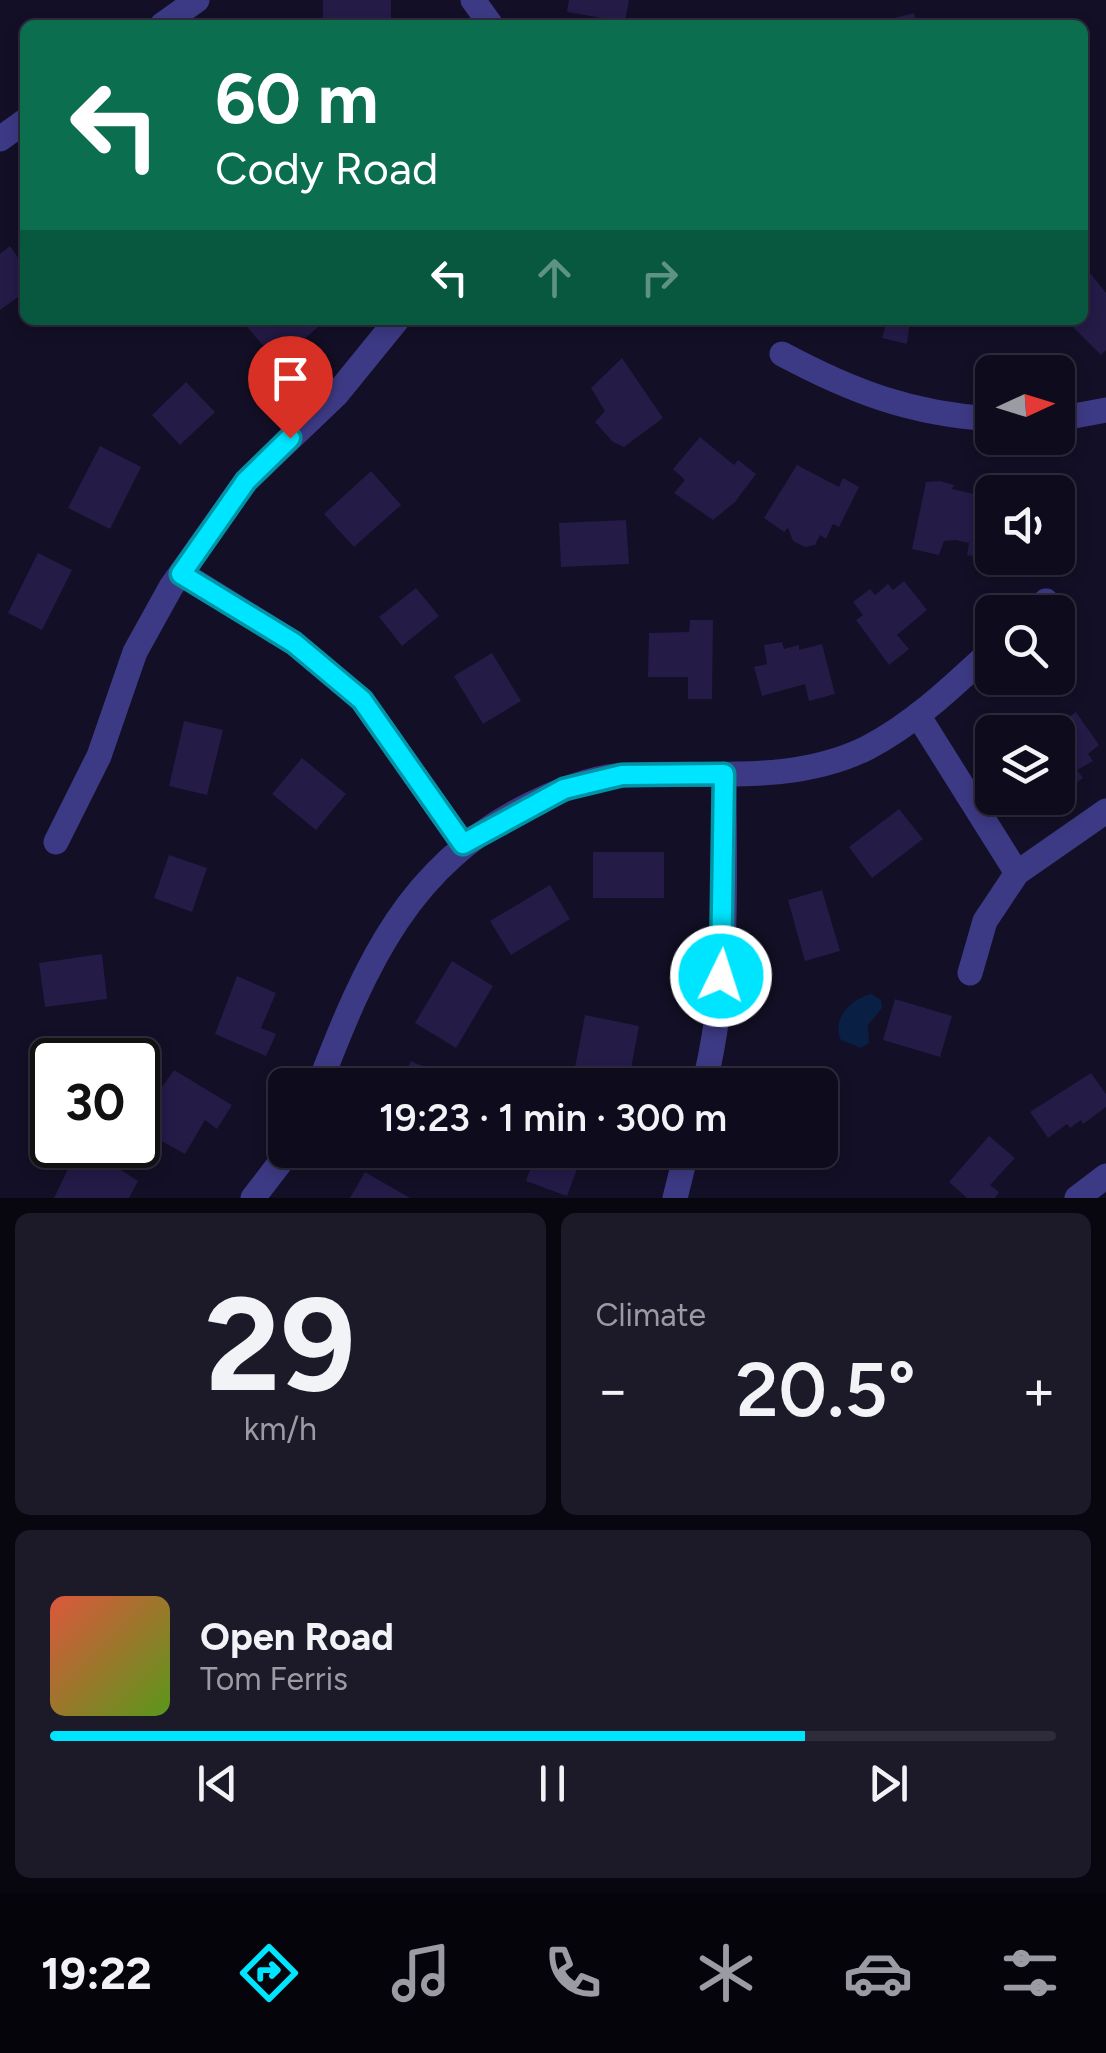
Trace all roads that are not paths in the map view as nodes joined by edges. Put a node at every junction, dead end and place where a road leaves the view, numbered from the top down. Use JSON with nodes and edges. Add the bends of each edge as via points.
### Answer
{"nodes":[{"id":1,"x":197,"y":0,"type":"edge"},
{"id":2,"x":169,"y":20,"type":"edge"},
{"id":3,"x":393,"y":325,"type":"edge"},
{"id":4,"x":782,"y":354,"type":"dead end"},
{"id":5,"x":1106,"y":410,"type":"edge"},
{"id":6,"x":1075,"y":416,"type":"edge"},
{"id":7,"x":975,"y":418,"type":"edge"},
{"id":8,"x":181,"y":574,"type":"junction"},
{"id":9,"x":975,"y":666,"type":"edge"},
{"id":10,"x":919,"y":717,"type":"junction"},
{"id":11,"x":724,"y":774,"type":"junction"},
{"id":12,"x":1106,"y":811,"type":"edge"},
{"id":13,"x":56,"y":842,"type":"dead end"},
{"id":14,"x":463,"y":844,"type":"junction"},
{"id":15,"x":1018,"y":873,"type":"junction"},
{"id":16,"x":970,"y":973,"type":"dead end"},
{"id":17,"x":327,"y":1068,"type":"edge"},
{"id":18,"x":708,"y":1068,"type":"edge"},
{"id":19,"x":276,"y":1168,"type":"edge"},
{"id":20,"x":682,"y":1168,"type":"edge"},
{"id":21,"x":1106,"y":1176,"type":"edge"},
{"id":22,"x":253,"y":1198,"type":"edge"},
{"id":23,"x":675,"y":1198,"type":"edge"},
{"id":24,"x":1077,"y":1198,"type":"edge"}],
"edges":[{"from":1,"to":2,"type":"street"},
{"from":3,"to":8,"type":"street","via":[[336,396],[246,481]]},
{"from":4,"to":7,"type":"street","via":[[847,389],[938,416]]},
{"from":5,"to":6,"type":"street"},
{"from":8,"to":13,"type":"street","via":[[142,636],[99,756]]},
{"from":8,"to":14,"type":"street","via":[[294,643],[362,700]]},
{"from":9,"to":10,"type":"street"},
{"from":10,"to":11,"type":"street","via":[[847,754],[780,774]]},
{"from":10,"to":15,"type":"street"},
{"from":11,"to":14,"type":"street","via":[[622,775],[564,789]]},
{"from":11,"to":18,"type":"street","via":[[724,942]]},
{"from":12,"to":15,"type":"street"},
{"from":14,"to":17,"type":"street","via":[[420,887],[366,968]]},
{"from":15,"to":16,"type":"street","via":[[985,921]]},
{"from":19,"to":22,"type":"street"},
{"from":20,"to":23,"type":"street"},
{"from":21,"to":24,"type":"street"}]}
